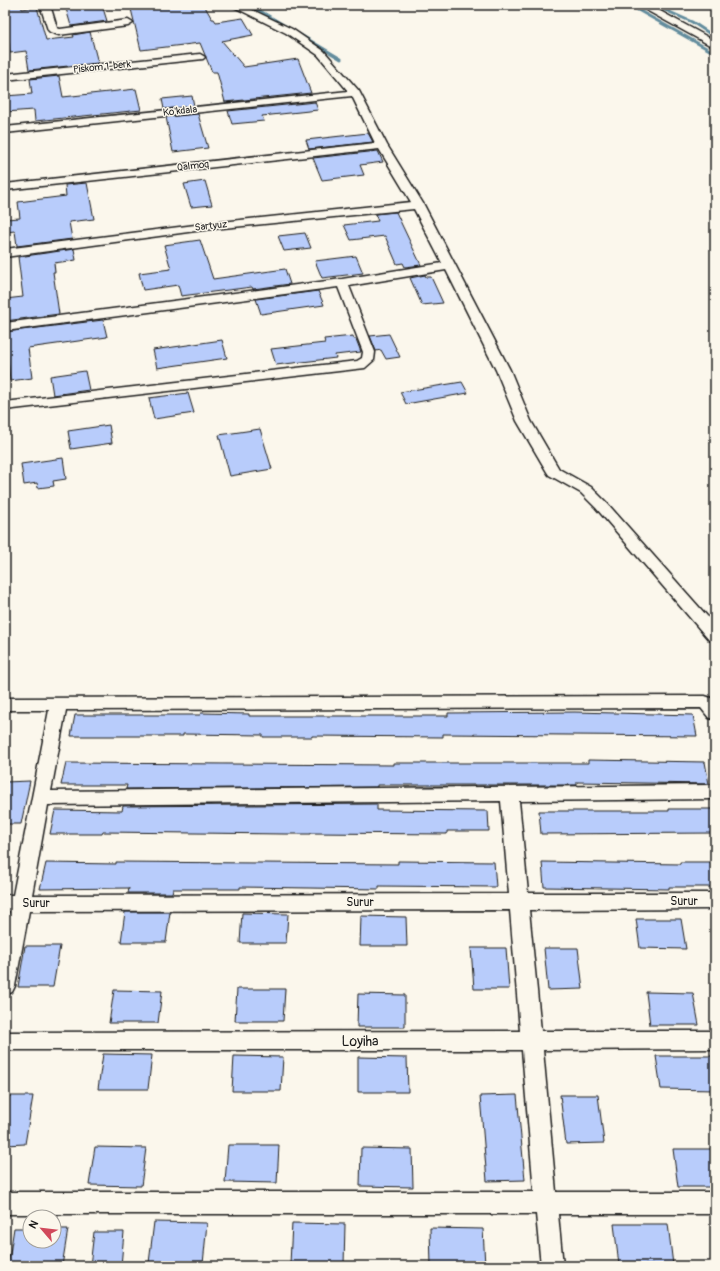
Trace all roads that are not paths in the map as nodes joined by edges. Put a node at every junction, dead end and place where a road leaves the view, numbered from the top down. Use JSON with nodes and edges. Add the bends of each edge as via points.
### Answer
{"nodes":[{"id":1,"x":45,"y":5,"type":"edge"},
{"id":2,"x":235,"y":5,"type":"edge"},
{"id":3,"x":642,"y":5,"type":"edge"},
{"id":4,"x":128,"y":23,"type":"dead end"},
{"id":5,"x":715,"y":45,"type":"edge"},
{"id":6,"x":200,"y":57,"type":"dead end"},
{"id":7,"x":5,"y":77,"type":"edge"},
{"id":8,"x":355,"y":93,"type":"junction"},
{"id":9,"x":5,"y":130,"type":"edge"},
{"id":10,"x":382,"y":144,"type":"junction"},
{"id":11,"x":5,"y":187,"type":"edge"},
{"id":12,"x":418,"y":205,"type":"junction"},
{"id":13,"x":5,"y":253,"type":"edge"},
{"id":14,"x":449,"y":266,"type":"junction"},
{"id":15,"x":342,"y":283,"type":"junction"},
{"id":16,"x":5,"y":327,"type":"edge"},
{"id":17,"x":5,"y":406,"type":"edge"},
{"id":18,"x":715,"y":636,"type":"edge"},
{"id":19,"x":58,"y":703,"type":"junction"},
{"id":20,"x":5,"y":704,"type":"edge"},
{"id":21,"x":715,"y":713,"type":"edge"},
{"id":22,"x":715,"y":792,"type":"edge"},
{"id":23,"x":509,"y":793,"type":"junction"},
{"id":24,"x":40,"y":798,"type":"junction"},
{"id":25,"x":715,"y":901,"type":"edge"},
{"id":26,"x":519,"y":902,"type":"junction"},
{"id":27,"x":13,"y":903,"type":"edge"},
{"id":28,"x":5,"y":986,"type":"edge"},
{"id":29,"x":531,"y":1040,"type":"junction"},
{"id":30,"x":715,"y":1040,"type":"edge"},
{"id":31,"x":5,"y":1042,"type":"edge"},
{"id":32,"x":5,"y":1203,"type":"edge"},
{"id":33,"x":546,"y":1203,"type":"junction"},
{"id":34,"x":715,"y":1203,"type":"edge"},
{"id":35,"x":552,"y":1266,"type":"edge"}],
"edges":[{"from":1,"to":4,"type":"street","via":[[53,30],[59,32]]},
{"from":2,"to":8,"type":"street","via":[[289,32],[321,53]]},
{"from":3,"to":5,"type":"street"},
{"from":6,"to":7,"type":"street","name":"Piskom 1-berk"},
{"from":8,"to":9,"type":"street","name":"Ko'kdala"},
{"from":8,"to":10,"type":"street"},
{"from":10,"to":11,"type":"street","name":"Qalmoq"},
{"from":10,"to":12,"type":"street"},
{"from":12,"to":13,"type":"street","name":"Sartyuz","via":[[203,227]]},
{"from":12,"to":14,"type":"street"},
{"from":14,"to":15,"type":"street"},
{"from":14,"to":18,"type":"street","via":[[503,370],[524,421],[554,472],[586,490],[601,505]]},
{"from":15,"to":16,"type":"street"},
{"from":15,"to":17,"type":"street","via":[[369,352],[368,360],[360,366]]},
{"from":19,"to":20,"type":"street"},
{"from":19,"to":21,"type":"street","via":[[705,702]]},
{"from":19,"to":24,"type":"street"},
{"from":22,"to":23,"type":"street"},
{"from":23,"to":24,"type":"street"},
{"from":23,"to":26,"type":"street"},
{"from":24,"to":27,"type":"street"},
{"from":25,"to":26,"type":"street","name":"Surur"},
{"from":26,"to":27,"type":"street","name":"Surur"},
{"from":26,"to":29,"type":"street"},
{"from":27,"to":28,"type":"street"},
{"from":29,"to":30,"type":"street","name":"Loyiha"},
{"from":29,"to":31,"type":"street","name":"Loyiha"},
{"from":29,"to":33,"type":"street"},
{"from":32,"to":33,"type":"street"},
{"from":33,"to":34,"type":"street"},
{"from":33,"to":35,"type":"street"}]}
